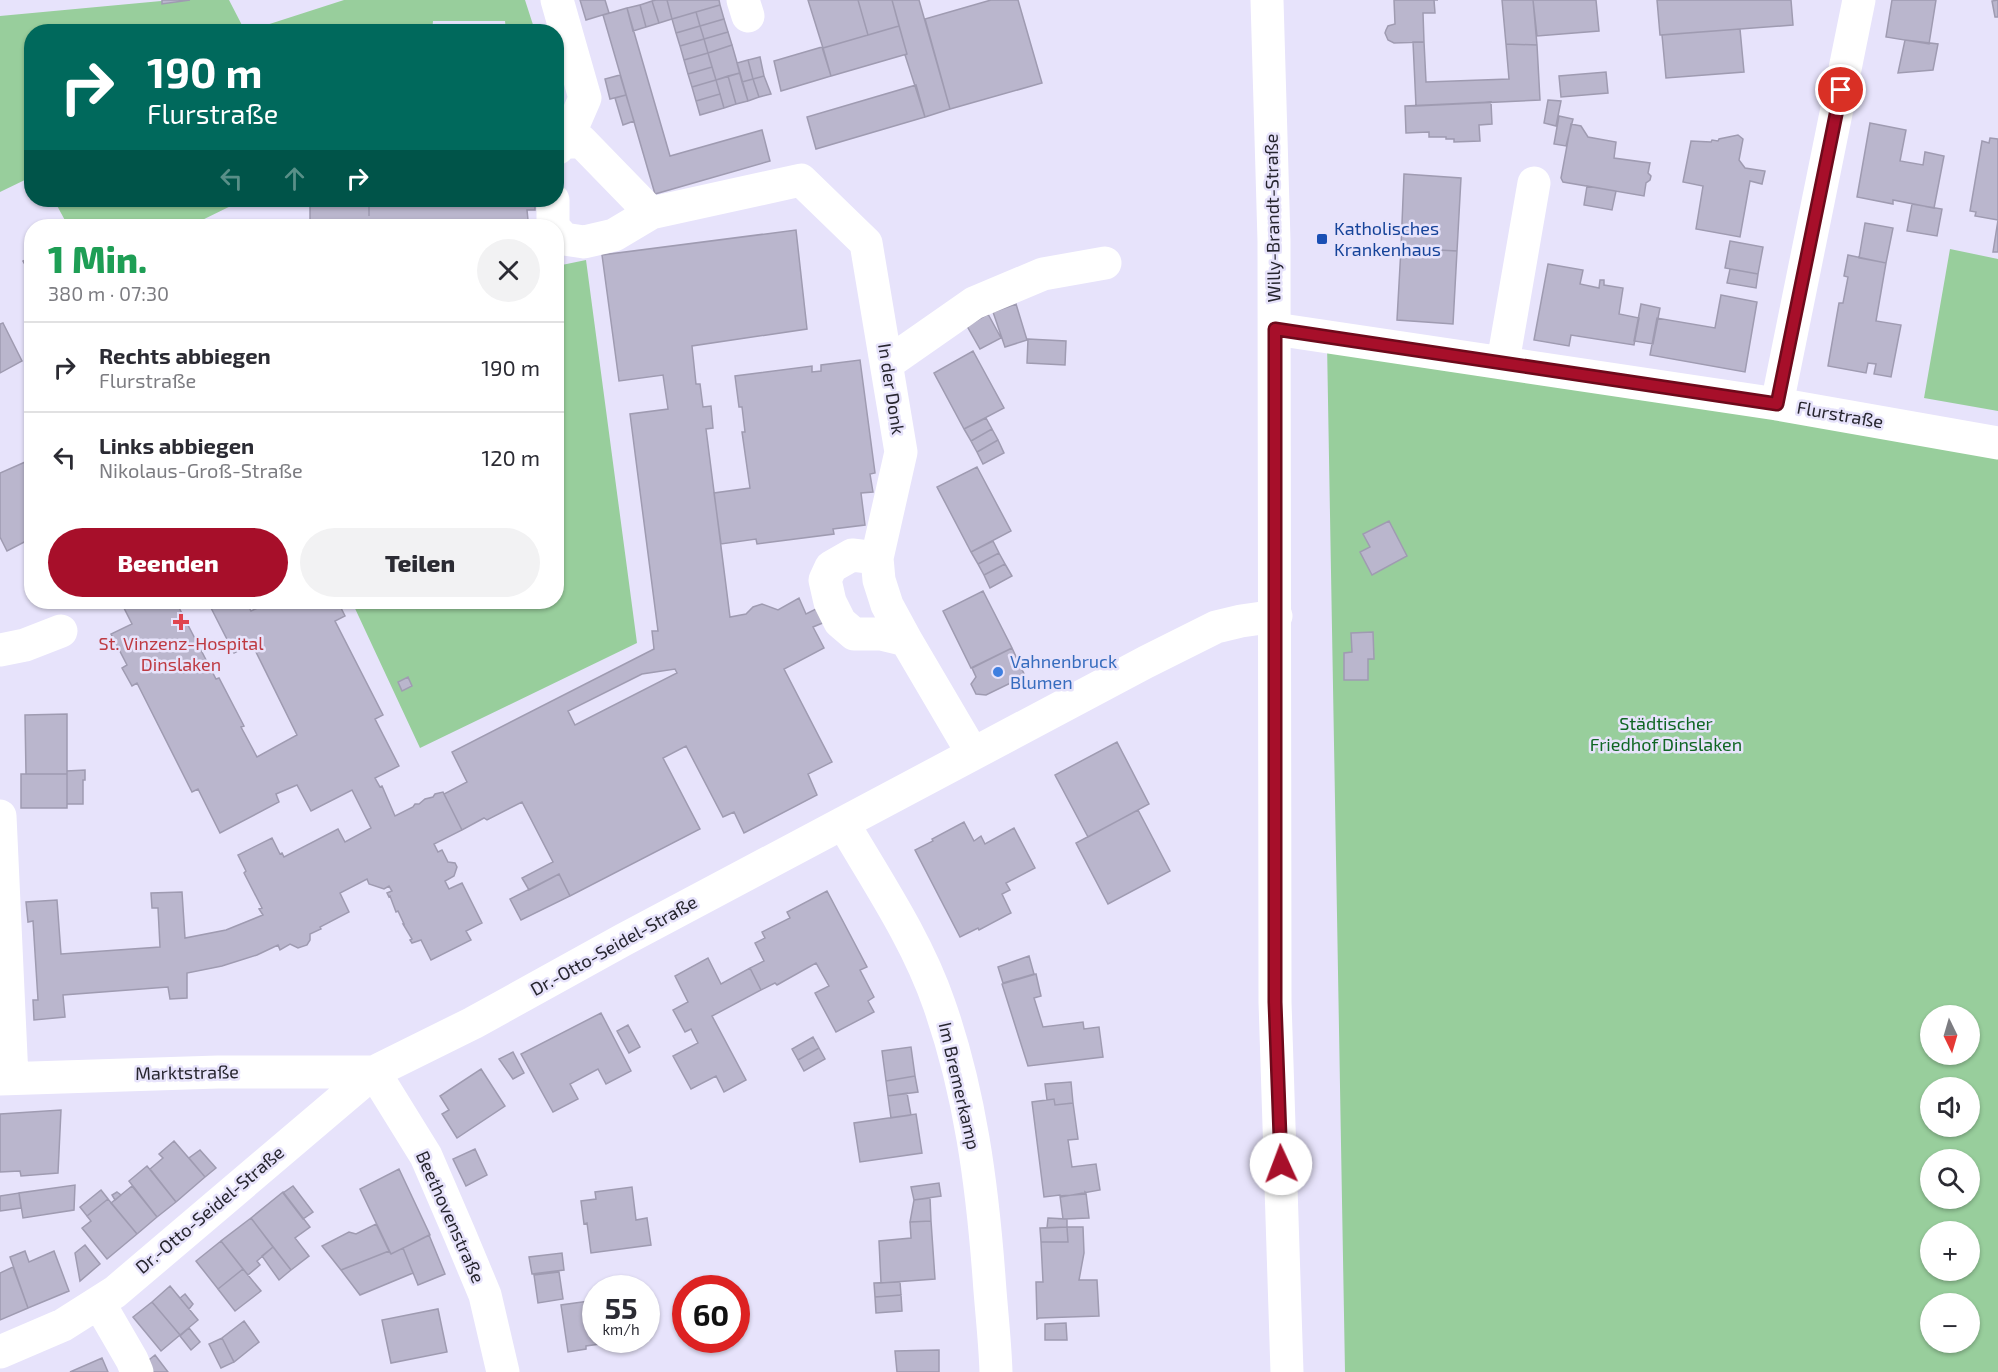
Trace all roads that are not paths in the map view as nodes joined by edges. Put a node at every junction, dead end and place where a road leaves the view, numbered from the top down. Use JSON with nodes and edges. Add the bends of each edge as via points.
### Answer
{"nodes":[{"id":1,"x":557,"y":0,"type":"edge"},
{"id":2,"x":1267,"y":0,"type":"edge"},
{"id":3,"x":1859,"y":0,"type":"edge"},
{"id":4,"x":564,"y":24,"type":"edge"},
{"id":5,"x":564,"y":24,"type":"edge"},
{"id":6,"x":565,"y":148,"type":"edge"},
{"id":7,"x":1534,"y":183,"type":"dead end"},
{"id":8,"x":651,"y":213,"type":"junction"},
{"id":9,"x":564,"y":239,"type":"edge"},
{"id":10,"x":1105,"y":263,"type":"dead end"},
{"id":11,"x":1275,"y":329,"type":"junction"},
{"id":12,"x":1503,"y":362,"type":"junction"},
{"id":13,"x":888,"y":363,"type":"junction"},
{"id":14,"x":1777,"y":404,"type":"junction"},
{"id":15,"x":1998,"y":443,"type":"edge"},
{"id":16,"x":877,"y":558,"type":"junction"},
{"id":17,"x":1276,"y":616,"type":"junction"},
{"id":18,"x":61,"y":631,"type":"dead end"},
{"id":19,"x":906,"y":640,"type":"junction"},
{"id":20,"x":0,"y":650,"type":"edge"},
{"id":21,"x":973,"y":753,"type":"junction"},
{"id":22,"x":0,"y":816,"type":"edge"},
{"id":23,"x":843,"y":823,"type":"junction"},
{"id":24,"x":374,"y":1072,"type":"junction"},
{"id":25,"x":6,"y":1078,"type":"edge"},
{"id":26,"x":99,"y":1303,"type":"junction"},
{"id":27,"x":0,"y":1352,"type":"edge"},
{"id":28,"x":137,"y":1372,"type":"edge"},
{"id":29,"x":503,"y":1372,"type":"edge"},
{"id":30,"x":996,"y":1372,"type":"edge"},
{"id":31,"x":1287,"y":1372,"type":"edge"}],
"edges":[{"from":1,"to":4,"type":"street"},
{"from":2,"to":11,"type":"street","name":"Willy-Brandt-Straße"},
{"from":3,"to":14,"type":"street"},
{"from":5,"to":6,"type":"street","via":[[585,98]]},
{"from":6,"to":8,"type":"street","via":[[581,141]]},
{"from":7,"to":12,"type":"street"},
{"from":8,"to":9,"type":"street","name":"In der Donk","via":[[614,235],[584,242]]},
{"from":8,"to":13,"type":"street","name":"In der Donk","via":[[801,180],[866,243]]},
{"from":10,"to":13,"type":"street","via":[[1043,274],[974,303]]},
{"from":11,"to":12,"type":"street","name":"Flurstraße"},
{"from":11,"to":17,"type":"street","name":"Willy-Brandt-Straße"},
{"from":12,"to":14,"type":"street","name":"Flurstraße"},
{"from":13,"to":16,"type":"street","name":"In der Donk","via":[[902,452]]},
{"from":14,"to":15,"type":"street","name":"Flurstraße"},
{"from":16,"to":19,"type":"street","name":"In der Donk","via":[[887,605]]},
{"from":16,"to":19,"type":"street","via":[[852,555],[831,567],[825,580],[830,602],[840,622],[854,634],[881,634]]},
{"from":17,"to":21,"type":"street","name":"Dr.-Otto-Seidel-Straße","via":[[1216,627]]},
{"from":17,"to":31,"type":"street","name":"Willy-Brandt-Straße","via":[[1275,1002]]},
{"from":18,"to":20,"type":"street"},
{"from":19,"to":21,"type":"street","name":"In der Donk"},
{"from":21,"to":23,"type":"street","name":"Dr.-Otto-Seidel-Straße"},
{"from":22,"to":25,"type":"street"},
{"from":23,"to":24,"type":"street","name":"Dr.-Otto-Seidel-Straße","via":[[473,1023]]},
{"from":23,"to":30,"type":"street","name":"Im Bremerkamp","via":[[905,928],[939,1003],[952,1047],[971,1120],[984,1206]]},
{"from":24,"to":25,"type":"street","name":"Marktstraße"},
{"from":24,"to":26,"type":"street","name":"Dr.-Otto-Seidel-Straße"},
{"from":24,"to":29,"type":"street","name":"Beethovenstraße","via":[[426,1156],[460,1234],[484,1295]]},
{"from":26,"to":27,"type":"street","name":"Dr.-Otto-Seidel-Straße","via":[[63,1325]]},
{"from":26,"to":28,"type":"street"}]}
